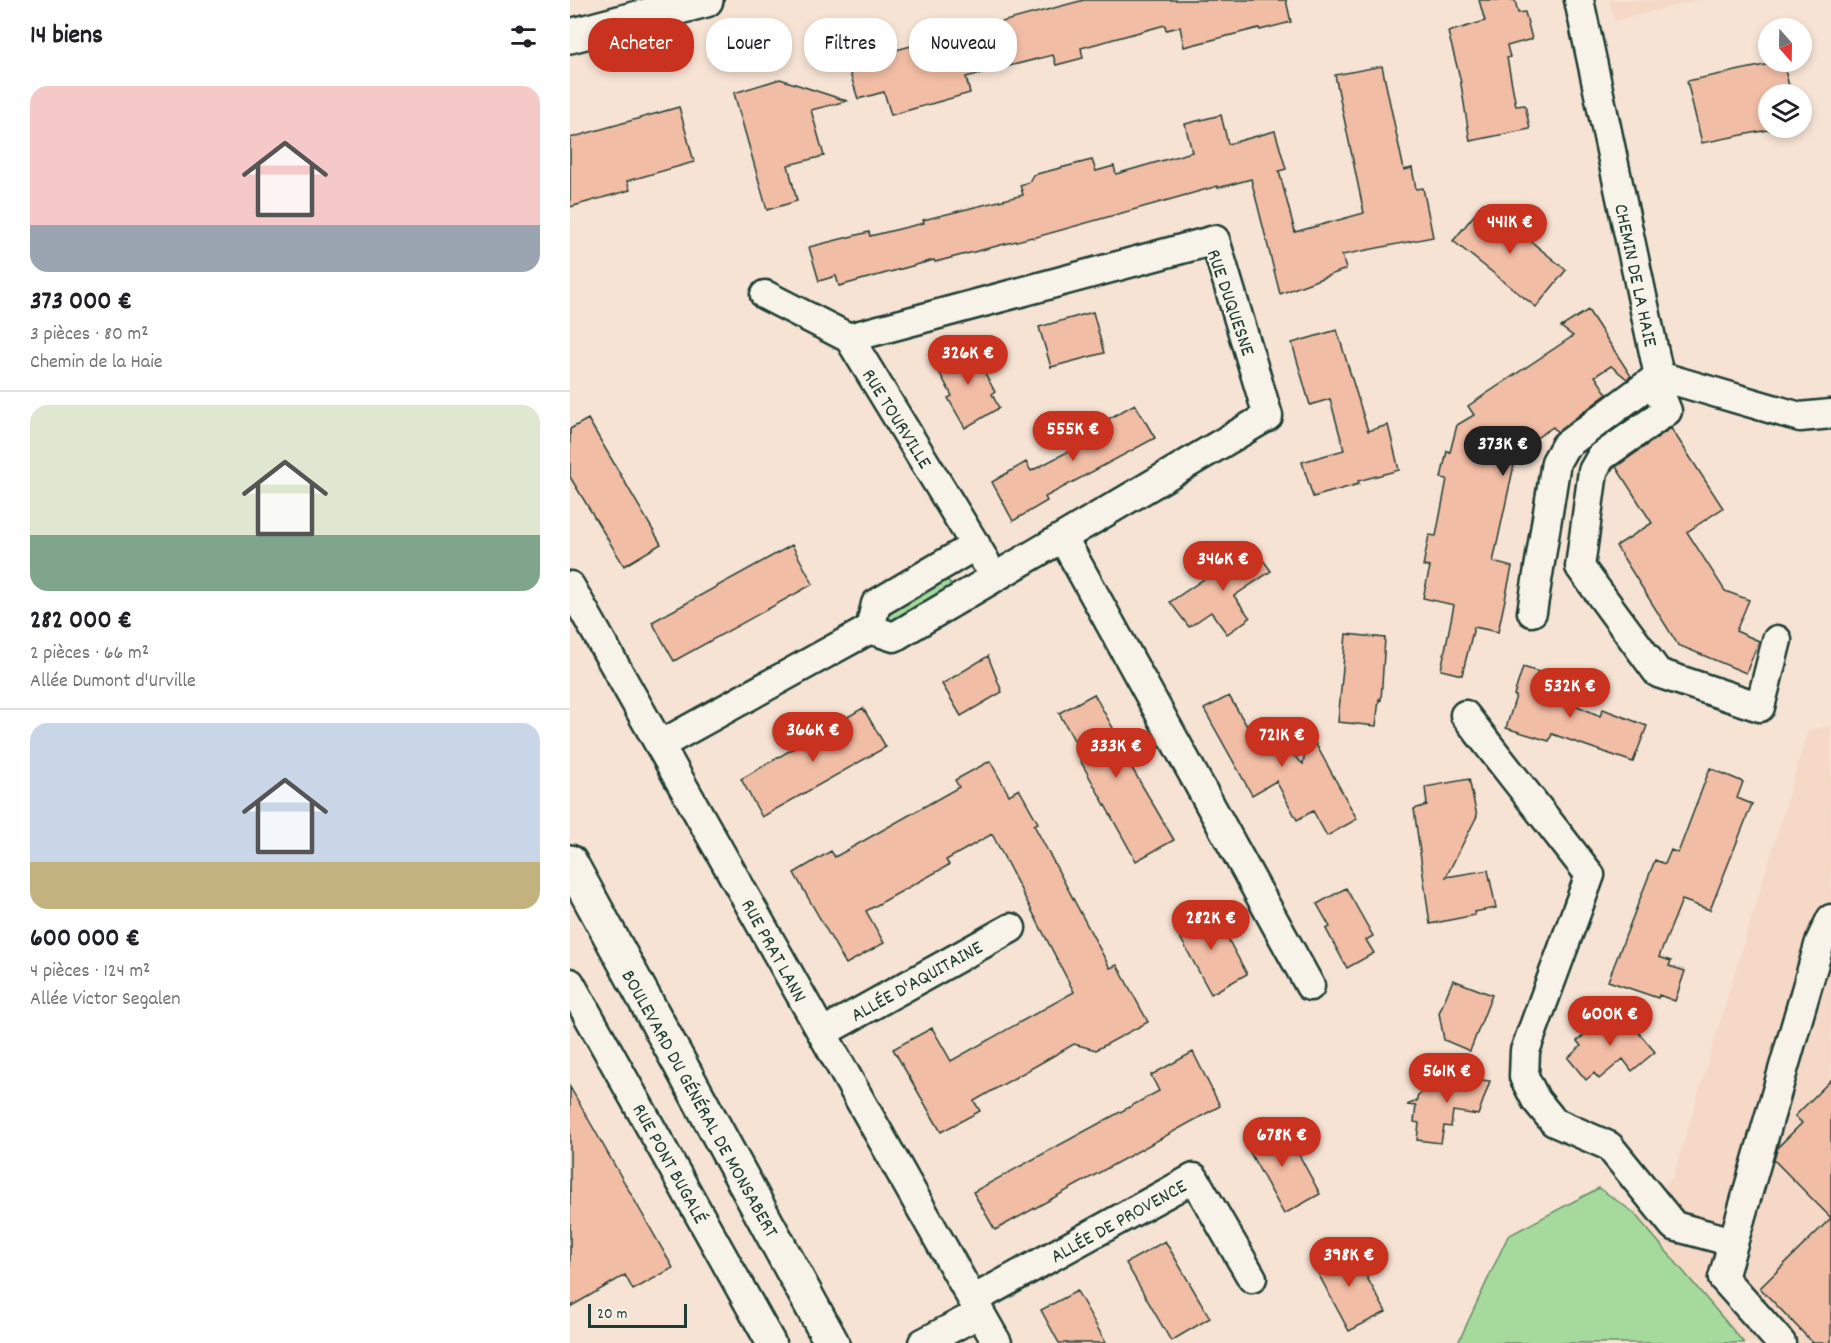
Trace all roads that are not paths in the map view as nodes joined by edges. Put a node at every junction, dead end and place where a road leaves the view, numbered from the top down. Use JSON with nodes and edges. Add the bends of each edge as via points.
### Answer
{"nodes":[{"id":1,"x":706,"y":0,"type":"edge"},
{"id":2,"x":1579,"y":0,"type":"edge"},
{"id":3,"x":570,"y":36,"type":"edge"},
{"id":4,"x":765,"y":295,"type":"dead end"},
{"id":5,"x":849,"y":338,"type":"junction"},
{"id":6,"x":1657,"y":378,"type":"junction"},
{"id":7,"x":1831,"y":414,"type":"edge"},
{"id":8,"x":1063,"y":538,"type":"junction"},
{"id":9,"x":976,"y":545,"type":"junction"},
{"id":10,"x":995,"y":579,"type":"junction"},
{"id":11,"x":570,"y":586,"type":"edge"},
{"id":12,"x":1532,"y":612,"type":"dead end"},
{"id":13,"x":870,"y":629,"type":"junction"},
{"id":14,"x":1777,"y":640,"type":"dead end"},
{"id":15,"x":1464,"y":715,"type":"dead end"},
{"id":16,"x":660,"y":746,"type":"junction"},
{"id":17,"x":570,"y":862,"type":"edge"},
{"id":18,"x":1831,"y":919,"type":"edge"},
{"id":19,"x":1011,"y":928,"type":"dead end"},
{"id":20,"x":570,"y":983,"type":"edge"},
{"id":21,"x":1310,"y":986,"type":"dead end"},
{"id":22,"x":822,"y":1033,"type":"junction"},
{"id":23,"x":1733,"y":1242,"type":"junction"},
{"id":24,"x":1252,"y":1278,"type":"dead end"},
{"id":25,"x":976,"y":1307,"type":"junction"},
{"id":26,"x":771,"y":1343,"type":"edge"},
{"id":27,"x":832,"y":1343,"type":"edge"},
{"id":28,"x":923,"y":1343,"type":"edge"},
{"id":29,"x":997,"y":1343,"type":"edge"},
{"id":30,"x":1781,"y":1343,"type":"edge"}],
"edges":[{"from":1,"to":3,"type":"main road"},
{"from":2,"to":6,"type":"street","name":"CHEMIN DE LA HAIE"},
{"from":4,"to":5,"type":"street"},
{"from":5,"to":8,"type":"street","name":"RUE DUQUESNE","via":[[1215,240],[1268,416]]},
{"from":5,"to":9,"type":"street","name":"RUE TOURVILLE"},
{"from":6,"to":7,"type":"street","via":[[1800,417]]},
{"from":6,"to":12,"type":"street","via":[[1565,446],[1556,462]]},
{"from":6,"to":14,"type":"street","name":"CHEMIN DE LA HAIE","via":[[1667,411],[1601,457],[1593,471],[1580,567],[1658,674],[1760,706]]},
{"from":8,"to":10,"type":"street","name":"RUE DUQUESNE"},
{"from":8,"to":21,"type":"street"},
{"from":9,"to":10,"type":"street","name":"RUE TOURVILLE"},
{"from":9,"to":13,"type":"street","via":[[876,604]]},
{"from":10,"to":13,"type":"street","name":"RUE DUQUESNE","via":[[894,637]]},
{"from":11,"to":16,"type":"street","name":"RUE PRAT LANN"},
{"from":13,"to":16,"type":"street"},
{"from":15,"to":23,"type":"street","via":[[1590,875],[1525,1051],[1524,1077],[1554,1122],[1609,1146],[1674,1226]]},
{"from":16,"to":22,"type":"street","name":"RUE PRAT LANN"},
{"from":17,"to":27,"type":"main road","name":"BOULEVARD DU GÉNÉRAL DE MONSABERT"},
{"from":18,"to":23,"type":"street","via":[[1820,942]]},
{"from":19,"to":22,"type":"street","name":"ALLÉE D'AQUITAINE"},
{"from":20,"to":26,"type":"street","name":"RUE PONT BUGALÉ"},
{"from":22,"to":25,"type":"street","name":"RUE PRAT LANN"},
{"from":23,"to":30,"type":"street","via":[[1723,1278]]},
{"from":24,"to":25,"type":"street","name":"ALLÉE DE PROVENCE","via":[[1194,1178]]},
{"from":25,"to":28,"type":"street"},
{"from":25,"to":29,"type":"street","name":"RUE PRAT LANN"}]}
